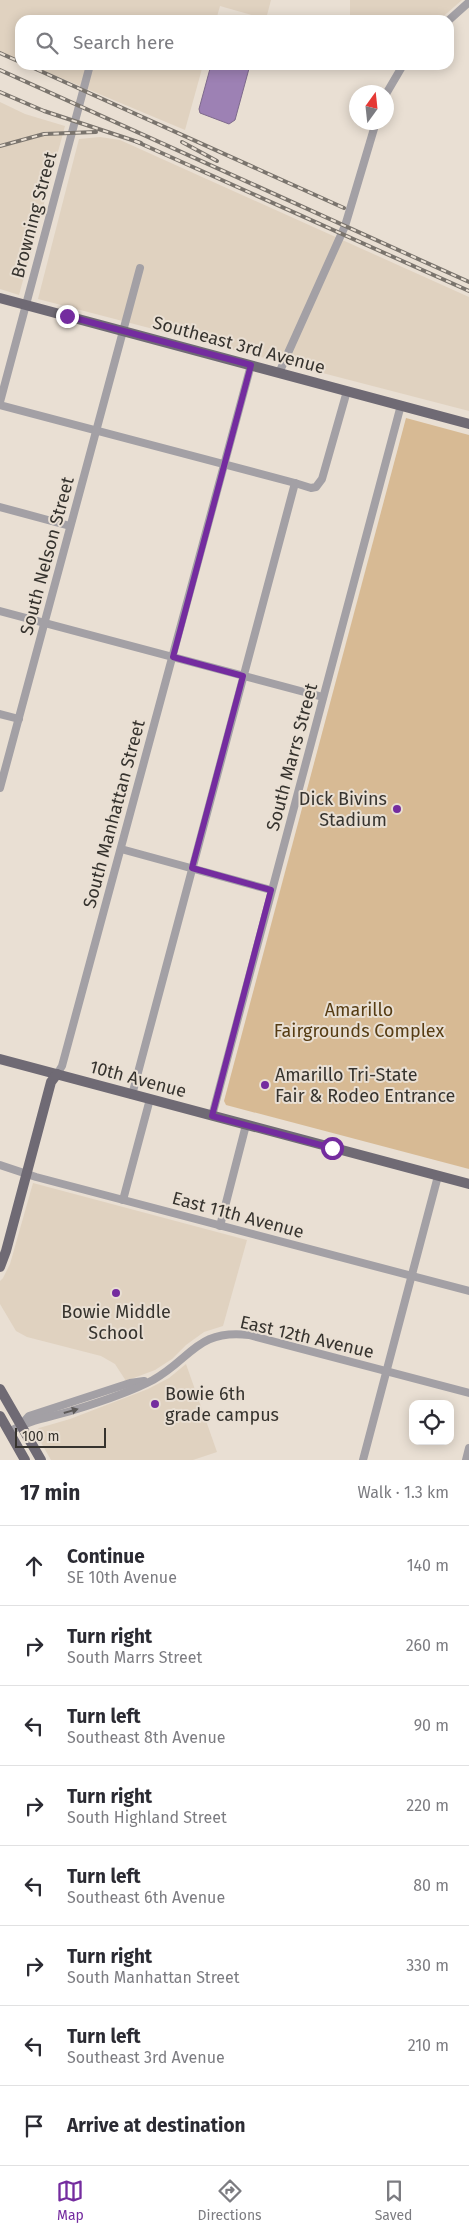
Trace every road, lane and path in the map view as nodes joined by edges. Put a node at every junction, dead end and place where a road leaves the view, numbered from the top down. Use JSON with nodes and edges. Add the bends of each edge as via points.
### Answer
{"nodes":[{"id":1,"x":469,"y":2,"type":"edge"},
{"id":2,"x":454,"y":16,"type":"edge"},
{"id":3,"x":89,"y":70,"type":"edge"},
{"id":4,"x":400,"y":70,"type":"edge"},
{"id":5,"x":391,"y":85,"type":"edge"},
{"id":6,"x":374,"y":130,"type":"edge"},
{"id":7,"x":140,"y":268,"type":"dead end"},
{"id":8,"x":0,"y":298,"type":"edge"},
{"id":9,"x":25,"y":305,"type":"junction"},
{"id":10,"x":123,"y":331,"type":"junction"},
{"id":11,"x":251,"y":365,"type":"junction"},
{"id":12,"x":279,"y":373,"type":"junction"},
{"id":13,"x":347,"y":390,"type":"junction"},
{"id":14,"x":0,"y":403,"type":"edge"},
{"id":15,"x":401,"y":405,"type":"junction"},
{"id":16,"x":469,"y":424,"type":"edge"},
{"id":17,"x":96,"y":430,"type":"junction"},
{"id":18,"x":224,"y":464,"type":"junction"},
{"id":19,"x":295,"y":484,"type":"junction"},
{"id":20,"x":0,"y":508,"type":"edge"},
{"id":21,"x":70,"y":526,"type":"junction"},
{"id":22,"x":0,"y":611,"type":"edge"},
{"id":23,"x":44,"y":623,"type":"junction"},
{"id":24,"x":173,"y":657,"type":"junction"},
{"id":25,"x":243,"y":676,"type":"junction"},
{"id":26,"x":323,"y":698,"type":"junction"},
{"id":27,"x":0,"y":714,"type":"edge"},
{"id":28,"x":19,"y":719,"type":"junction"},
{"id":29,"x":0,"y":788,"type":"edge"},
{"id":30,"x":122,"y":850,"type":"junction"},
{"id":31,"x":192,"y":868,"type":"junction"},
{"id":32,"x":271,"y":890,"type":"junction"},
{"id":33,"x":0,"y":1059,"type":"edge"},
{"id":34,"x":56,"y":1074,"type":"junction"},
{"id":35,"x":132,"y":1095,"type":"junction"},
{"id":36,"x":150,"y":1099,"type":"junction"},
{"id":37,"x":212,"y":1116,"type":"junction"},
{"id":38,"x":246,"y":1125,"type":"junction"},
{"id":39,"x":0,"y":1165,"type":"edge"},
{"id":40,"x":27,"y":1173,"type":"junction"},
{"id":41,"x":438,"y":1176,"type":"junction"},
{"id":42,"x":469,"y":1184,"type":"edge"},
{"id":43,"x":123,"y":1200,"type":"junction"},
{"id":44,"x":220,"y":1226,"type":"junction"},
{"id":45,"x":0,"y":1267,"type":"edge"},
{"id":46,"x":412,"y":1276,"type":"junction"},
{"id":47,"x":469,"y":1291,"type":"edge"},
{"id":48,"x":387,"y":1371,"type":"junction"},
{"id":49,"x":0,"y":1389,"type":"edge"},
{"id":50,"x":469,"y":1393,"type":"edge"},
{"id":51,"x":0,"y":1416,"type":"edge"},
{"id":52,"x":21,"y":1425,"type":"junction"},
{"id":53,"x":9,"y":1432,"type":"junction"},
{"id":54,"x":469,"y":1448,"type":"edge"},
{"id":55,"x":25,"y":1460,"type":"edge"},
{"id":56,"x":41,"y":1460,"type":"edge"},
{"id":57,"x":363,"y":1460,"type":"edge"},
{"id":58,"x":466,"y":1460,"type":"edge"}],
"edges":[{"from":1,"to":2,"type":"street"},
{"from":3,"to":9,"type":"street","name":"Browning Street"},
{"from":4,"to":5,"type":"street"},
{"from":6,"to":12,"type":"street","via":[[345,226]]},
{"from":7,"to":10,"type":"street","name":"South Nelson Street"},
{"from":8,"to":9,"type":"main road","name":"Southeast 3rd Avenue"},
{"from":9,"to":10,"type":"main road","name":"Southeast 3rd Avenue"},
{"from":9,"to":14,"type":"street","name":"Browning Street"},
{"from":10,"to":11,"type":"main road","name":"Southeast 3rd Avenue"},
{"from":10,"to":17,"type":"street","name":"South Nelson Street"},
{"from":11,"to":12,"type":"main road","name":"Southeast 3rd Avenue"},
{"from":11,"to":18,"type":"street","name":"South Manhattan Street"},
{"from":12,"to":13,"type":"main road","name":"Southeast 3rd Avenue"},
{"from":13,"to":15,"type":"main road","name":"Southeast 3rd Avenue"},
{"from":13,"to":19,"type":"street","via":[[322,479],[311,488]]},
{"from":14,"to":17,"type":"street"},
{"from":15,"to":16,"type":"main road","name":"Southeast 3rd Avenue"},
{"from":15,"to":26,"type":"street","name":"South Marrs Street"},
{"from":17,"to":18,"type":"street"},
{"from":17,"to":21,"type":"street","name":"South Nelson Street"},
{"from":18,"to":19,"type":"street"},
{"from":18,"to":24,"type":"street","name":"South Manhattan Street"},
{"from":19,"to":25,"type":"street"},
{"from":20,"to":21,"type":"street"},
{"from":21,"to":23,"type":"street","name":"South Nelson Street"},
{"from":22,"to":23,"type":"street"},
{"from":23,"to":24,"type":"street"},
{"from":23,"to":28,"type":"street","name":"South Nelson Street"},
{"from":24,"to":25,"type":"street"},
{"from":24,"to":30,"type":"street","name":"South Manhattan Street"},
{"from":25,"to":26,"type":"street"},
{"from":25,"to":31,"type":"street"},
{"from":26,"to":32,"type":"street","name":"South Marrs Street"},
{"from":27,"to":28,"type":"street"},
{"from":28,"to":29,"type":"street","name":"South Nelson Street"},
{"from":30,"to":31,"type":"street"},
{"from":30,"to":34,"type":"street","name":"South Manhattan Street","via":[[62,1066]]},
{"from":31,"to":32,"type":"street"},
{"from":31,"to":35,"type":"street"},
{"from":32,"to":37,"type":"street","name":"South Marrs Street"},
{"from":33,"to":34,"type":"main road","name":"10th Avenue"},
{"from":34,"to":35,"type":"main road","name":"10th Avenue"},
{"from":34,"to":40,"type":"main road","name":"South Manhattan Street","via":[[51,1082]]},
{"from":35,"to":36,"type":"main road","name":"10th Avenue"},
{"from":36,"to":37,"type":"main road","name":"10th Avenue"},
{"from":36,"to":43,"type":"street"},
{"from":37,"to":38,"type":"main road","name":"10th Avenue"},
{"from":38,"to":41,"type":"main road","name":"10th Avenue"},
{"from":38,"to":44,"type":"street"},
{"from":39,"to":40,"type":"street","name":"East 11th Avenue"},
{"from":40,"to":43,"type":"street","name":"East 11th Avenue"},
{"from":40,"to":45,"type":"main road","name":"South Manhattan Street"},
{"from":41,"to":42,"type":"main road","name":"10th Avenue"},
{"from":41,"to":46,"type":"street"},
{"from":43,"to":44,"type":"street","name":"East 11th Avenue"},
{"from":44,"to":46,"type":"street","name":"East 11th Avenue"},
{"from":46,"to":47,"type":"street","name":"East 11th Avenue"},
{"from":46,"to":48,"type":"street"},
{"from":48,"to":50,"type":"street","name":"East 12th Avenue"},
{"from":48,"to":52,"type":"street","name":"East 12th Avenue","via":[[233,1333],[213,1336],[202,1342],[151,1381],[130,1383],[46,1410],[29,1416]]},
{"from":48,"to":57,"type":"street"},
{"from":49,"to":52,"type":"main road"},
{"from":51,"to":53,"type":"main road"},
{"from":52,"to":53,"type":"street"},
{"from":52,"to":56,"type":"main road"},
{"from":53,"to":55,"type":"main road"},
{"from":54,"to":58,"type":"street"}]}
